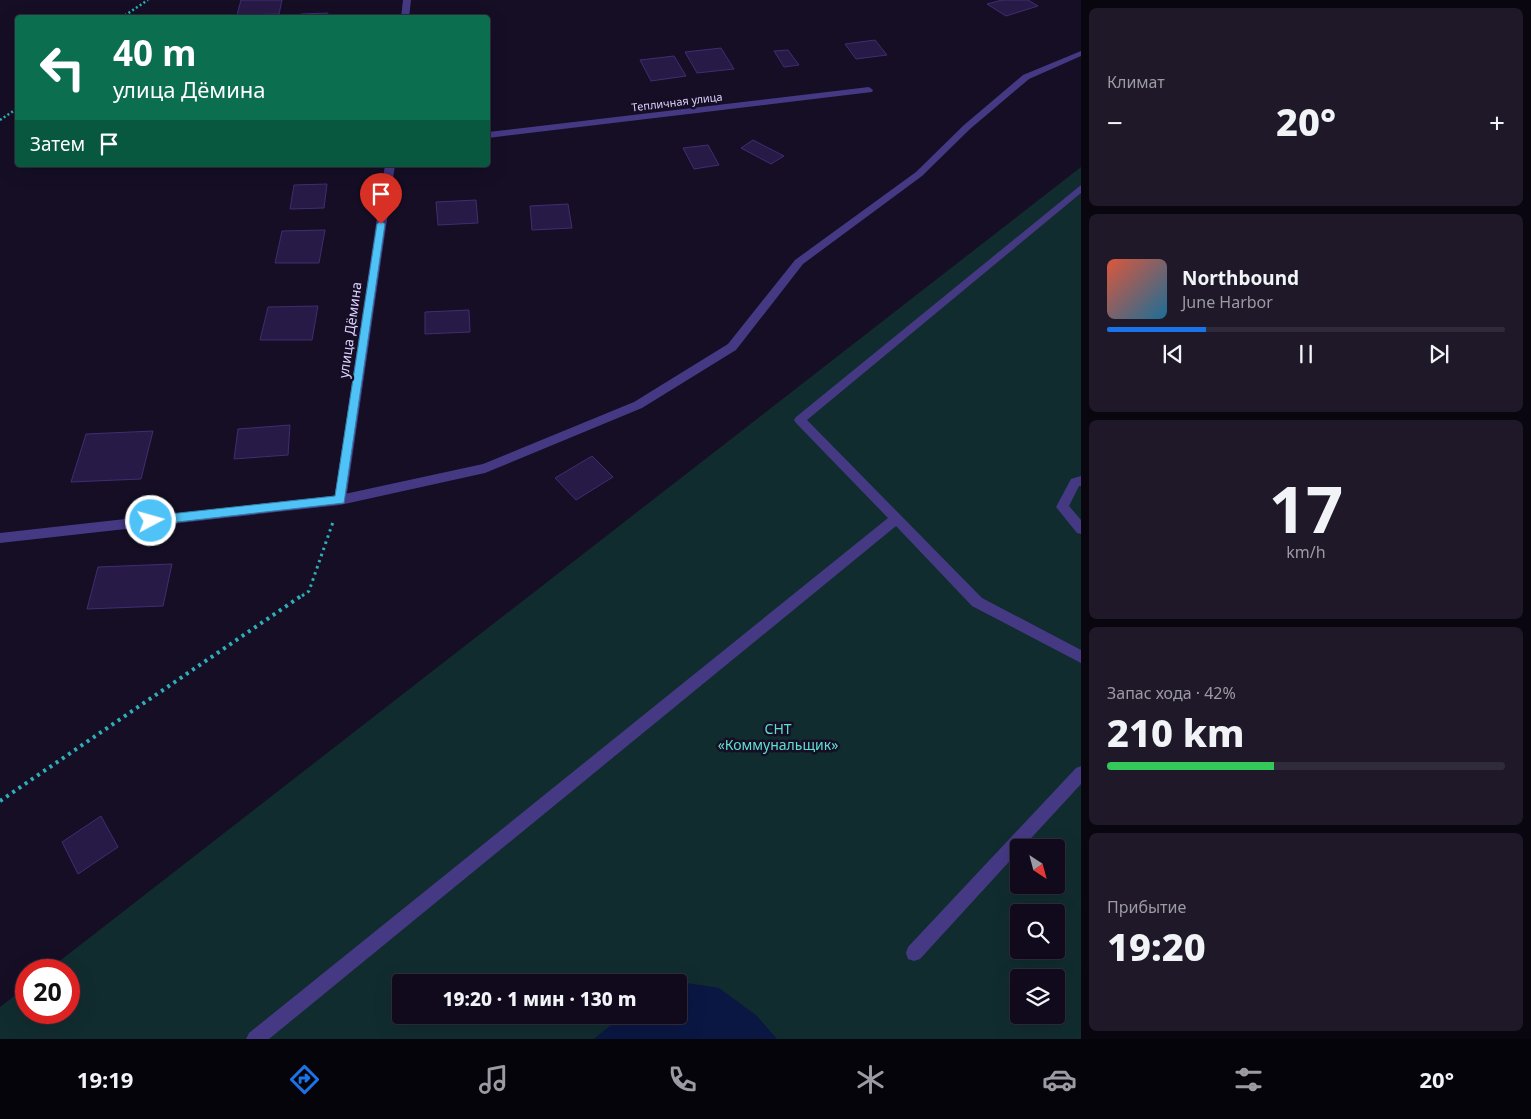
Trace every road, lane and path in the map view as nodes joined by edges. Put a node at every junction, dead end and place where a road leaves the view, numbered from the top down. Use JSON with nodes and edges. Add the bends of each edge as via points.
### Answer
{"nodes":[{"id":1,"x":148,"y":0,"type":"edge"},
{"id":2,"x":407,"y":0,"type":"edge"},
{"id":3,"x":126,"y":15,"type":"edge"},
{"id":4,"x":405,"y":15,"type":"edge"},
{"id":5,"x":1081,"y":53,"type":"edge"},
{"id":6,"x":869,"y":90,"type":"dead end"},
{"id":7,"x":15,"y":110,"type":"edge"},
{"id":8,"x":0,"y":120,"type":"edge"},
{"id":9,"x":490,"y":135,"type":"edge"},
{"id":10,"x":390,"y":167,"type":"edge"},
{"id":11,"x":1081,"y":188,"type":"edge"},
{"id":12,"x":1081,"y":481,"type":"edge"},
{"id":13,"x":340,"y":500,"type":"junction"},
{"id":14,"x":896,"y":519,"type":"junction"},
{"id":15,"x":1081,"y":529,"type":"edge"},
{"id":16,"x":0,"y":538,"type":"edge"},
{"id":17,"x":1081,"y":657,"type":"edge"},
{"id":18,"x":1081,"y":773,"type":"edge"},
{"id":19,"x":0,"y":801,"type":"edge"},
{"id":20,"x":914,"y":953,"type":"dead end"},
{"id":21,"x":255,"y":1039,"type":"edge"}],
"edges":[{"from":1,"to":3,"type":"path"},
{"from":2,"to":4,"type":"street"},
{"from":5,"to":13,"type":"street","via":[[1026,77],[968,126],[919,174],[799,262],[732,347],[638,405],[485,468]]},
{"from":6,"to":9,"type":"street","name":"Тепличная улица"},
{"from":7,"to":8,"type":"path"},
{"from":10,"to":13,"type":"street","name":"улица Дёмина"},
{"from":11,"to":14,"type":"street","via":[[800,420]]},
{"from":12,"to":15,"type":"street","via":[[1075,482],[1062,507]]},
{"from":13,"to":16,"type":"street"},
{"from":13,"to":19,"type":"path","via":[[309,591]]},
{"from":14,"to":17,"type":"street","via":[[977,602]]},
{"from":14,"to":21,"type":"street"},
{"from":18,"to":20,"type":"street"}]}
